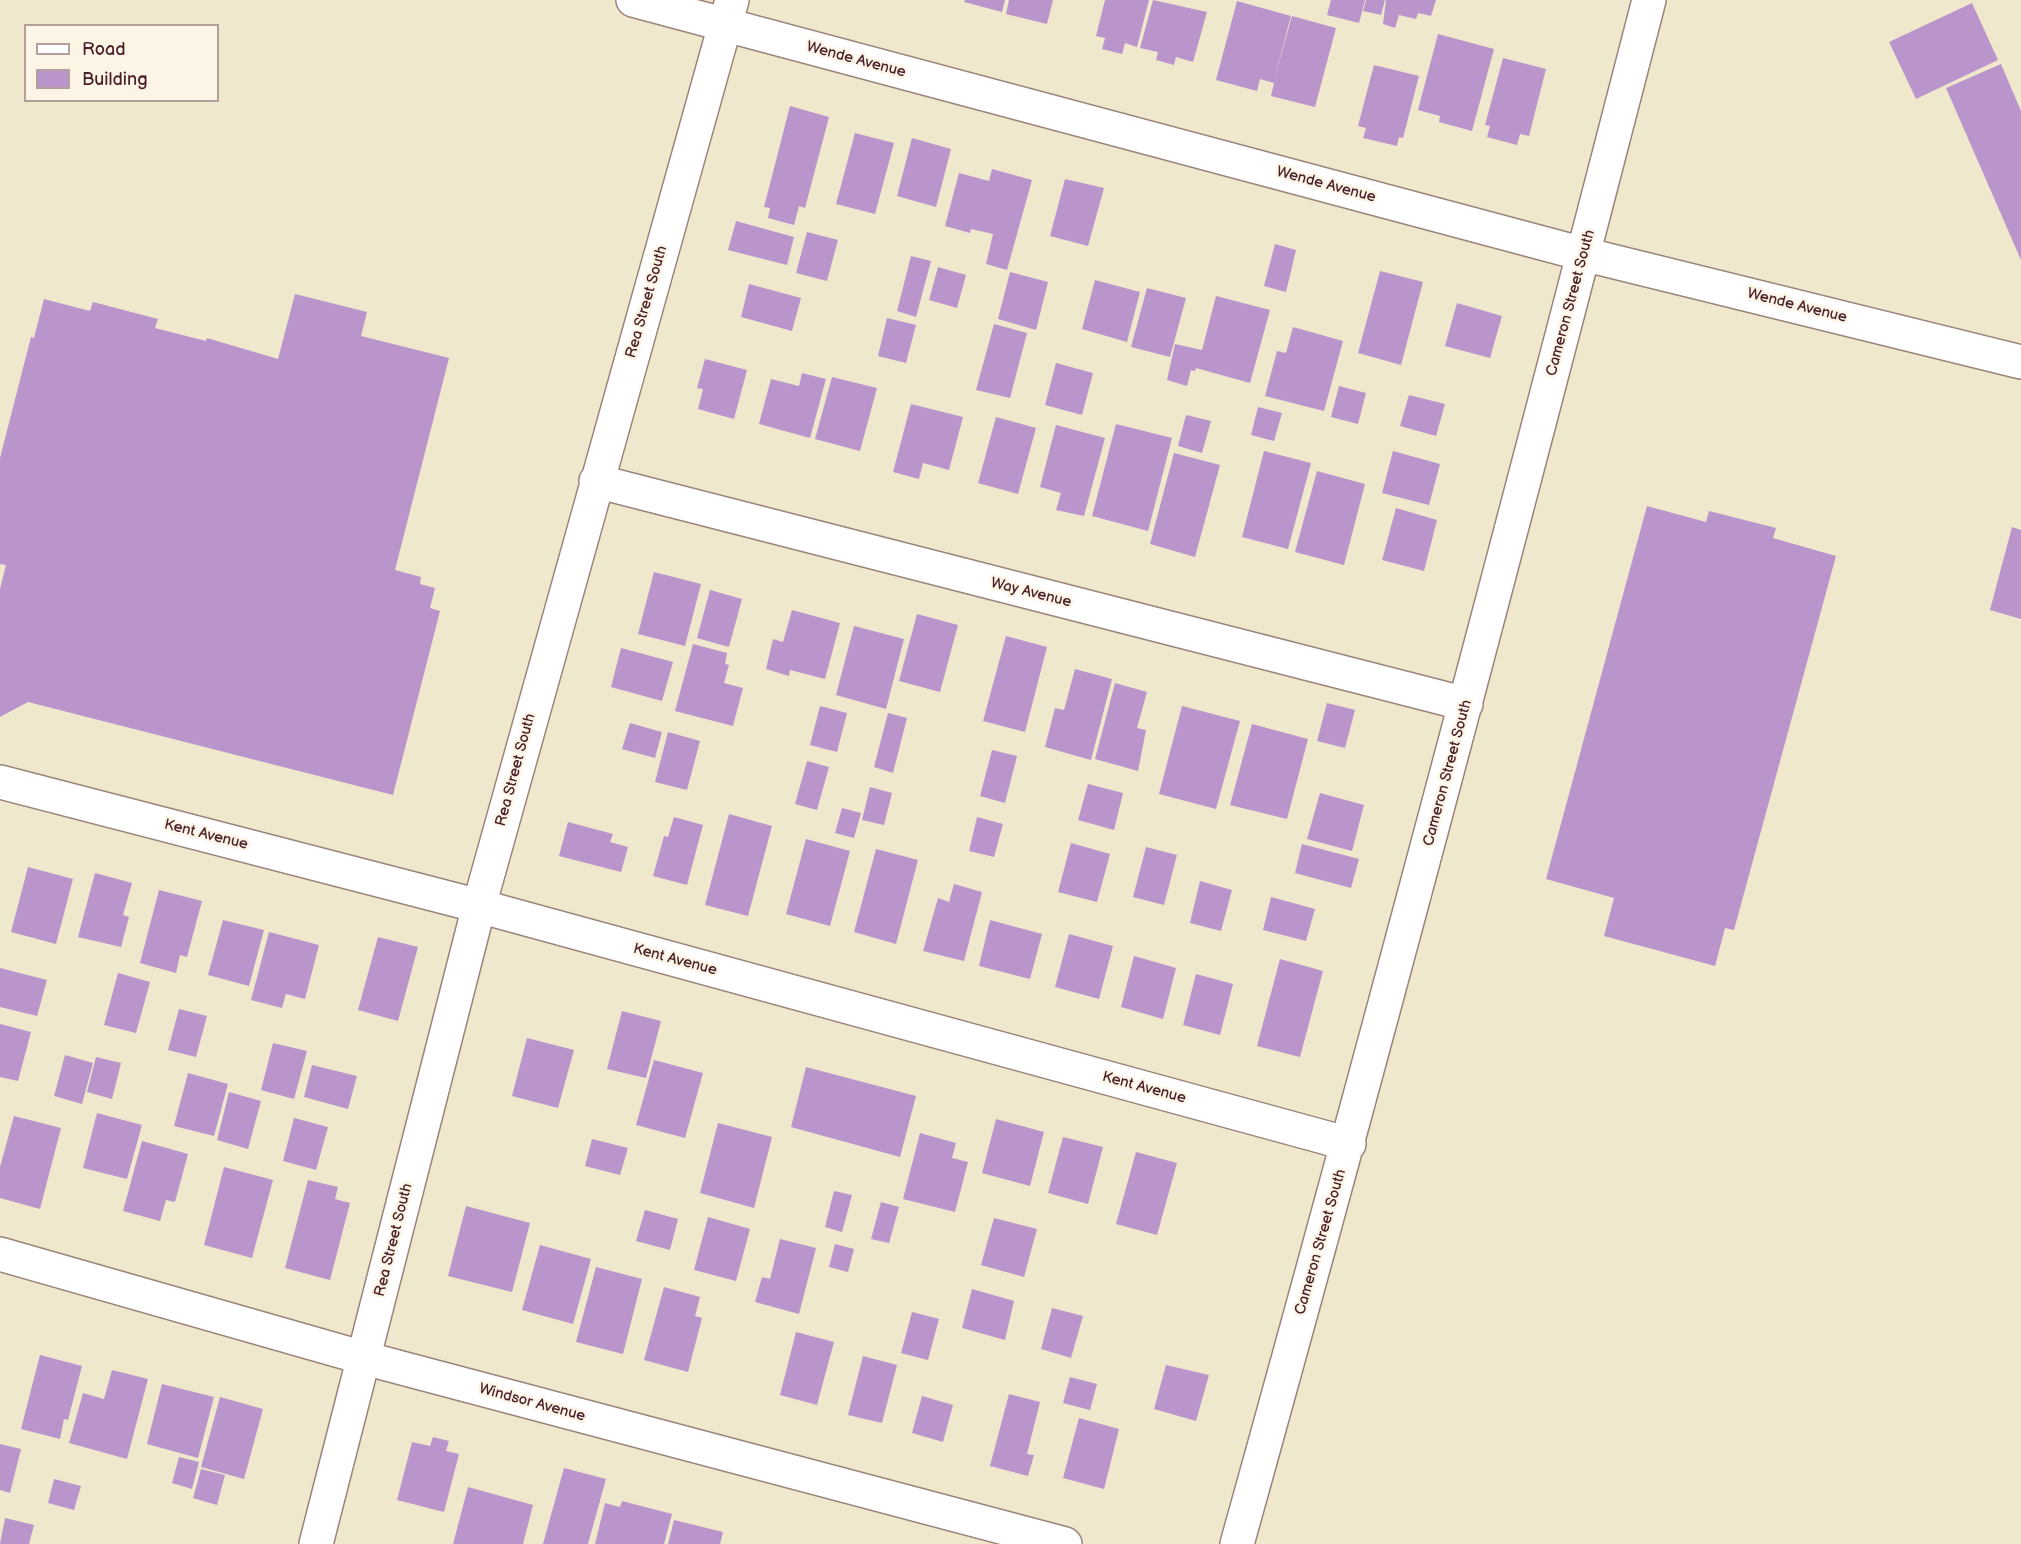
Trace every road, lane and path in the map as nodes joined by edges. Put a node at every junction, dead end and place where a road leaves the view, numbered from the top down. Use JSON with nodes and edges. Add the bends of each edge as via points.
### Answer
{"nodes":[{"id":1,"x":633,"y":0,"type":"edge"},
{"id":2,"x":1649,"y":0,"type":"edge"},
{"id":3,"x":729,"y":13,"type":"edge"},
{"id":4,"x":1583,"y":254,"type":"junction"},
{"id":5,"x":2021,"y":362,"type":"edge"},
{"id":6,"x":596,"y":481,"type":"junction"},
{"id":7,"x":1466,"y":704,"type":"junction"},
{"id":8,"x":0,"y":782,"type":"edge"},
{"id":9,"x":479,"y":906,"type":"junction"},
{"id":10,"x":1349,"y":1144,"type":"junction"},
{"id":11,"x":0,"y":1254,"type":"edge"},
{"id":12,"x":364,"y":1358,"type":"junction"},
{"id":13,"x":316,"y":1544,"type":"edge"},
{"id":14,"x":1065,"y":1544,"type":"edge"},
{"id":15,"x":1237,"y":1544,"type":"edge"}],
"edges":[{"from":1,"to":3,"type":"street","name":"Wende Avenue"},
{"from":2,"to":4,"type":"street","name":"Cameron Street South"},
{"from":3,"to":4,"type":"street","name":"Wende Avenue"},
{"from":3,"to":6,"type":"street","name":"Rea Street South"},
{"from":4,"to":5,"type":"street","name":"Wende Avenue"},
{"from":4,"to":7,"type":"street","name":"Cameron Street South"},
{"from":6,"to":7,"type":"street","name":"Way Avenue"},
{"from":6,"to":9,"type":"street","name":"Rea Street South"},
{"from":7,"to":10,"type":"street","name":"Cameron Street South"},
{"from":8,"to":9,"type":"street","name":"Kent Avenue"},
{"from":9,"to":10,"type":"street","name":"Kent Avenue"},
{"from":9,"to":12,"type":"street","name":"Rea Street South"},
{"from":10,"to":15,"type":"street","name":"Cameron Street South"},
{"from":11,"to":12,"type":"street","name":"Windsor Avenue"},
{"from":12,"to":13,"type":"street","name":"Rea Street South"},
{"from":12,"to":14,"type":"street","name":"Windsor Avenue"}]}
